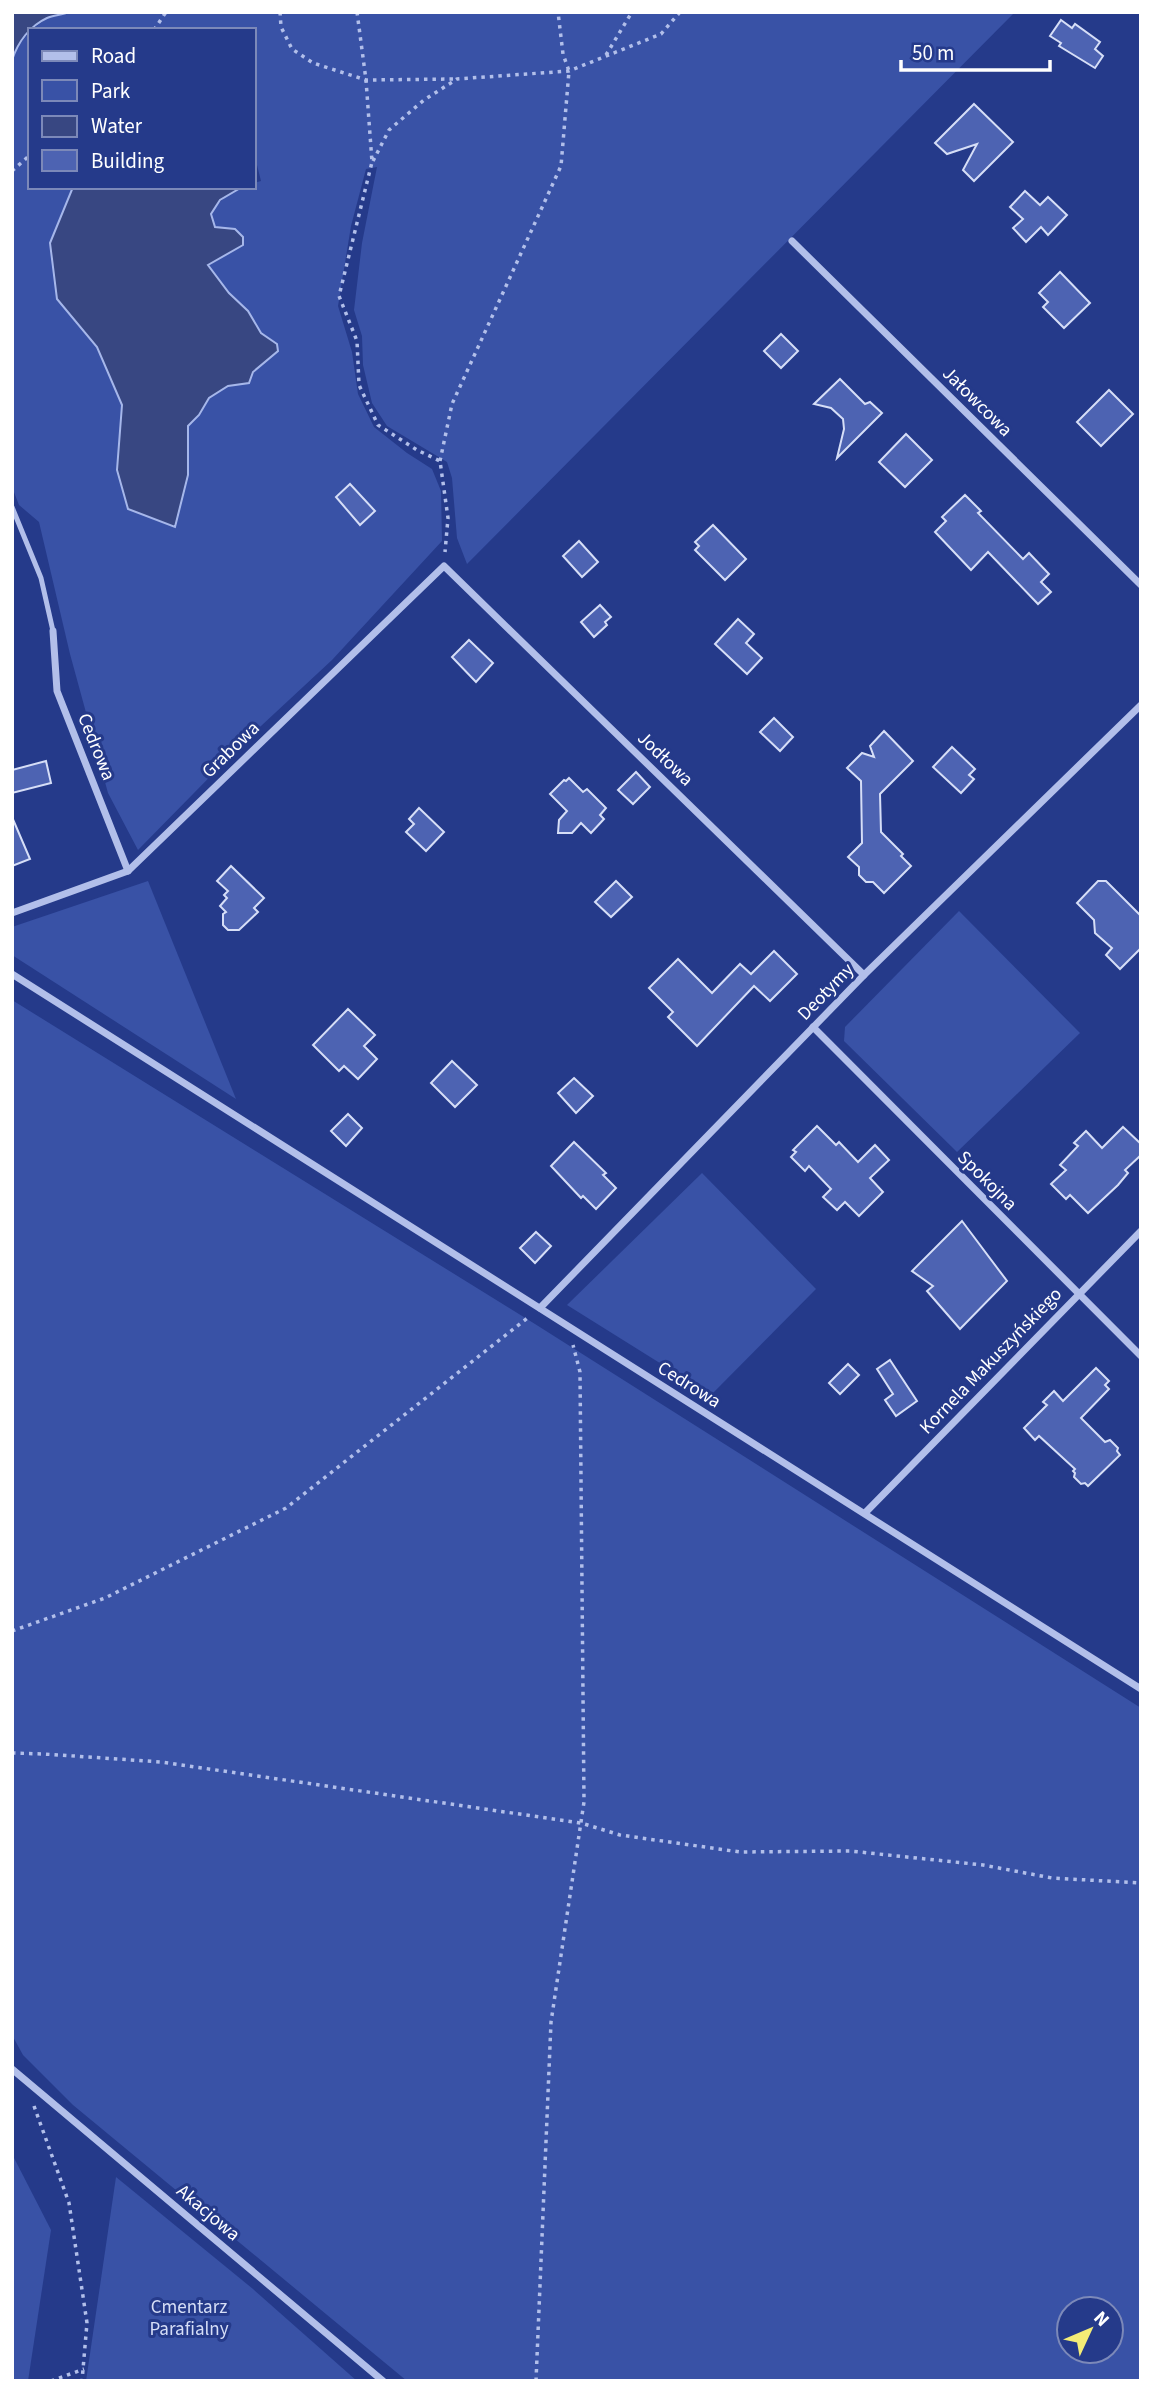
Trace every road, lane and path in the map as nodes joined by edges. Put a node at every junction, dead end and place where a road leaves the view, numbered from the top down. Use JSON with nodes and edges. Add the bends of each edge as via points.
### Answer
{"nodes":[{"id":1,"x":166,"y":12,"type":"edge"},
{"id":2,"x":281,"y":12,"type":"edge"},
{"id":3,"x":357,"y":12,"type":"edge"},
{"id":4,"x":558,"y":12,"type":"edge"},
{"id":5,"x":632,"y":12,"type":"edge"},
{"id":6,"x":680,"y":12,"type":"edge"},
{"id":7,"x":155,"y":28,"type":"edge"},
{"id":8,"x":604,"y":57,"type":"junction"},
{"id":9,"x":569,"y":71,"type":"junction"},
{"id":10,"x":457,"y":79,"type":"junction"},
{"id":11,"x":366,"y":80,"type":"junction"},
{"id":12,"x":28,"y":157,"type":"edge"},
{"id":13,"x":372,"y":162,"type":"junction"},
{"id":14,"x":12,"y":171,"type":"edge"},
{"id":15,"x":792,"y":241,"type":"dead end"},
{"id":16,"x":440,"y":461,"type":"junction"},
{"id":17,"x":12,"y":507,"type":"edge"},
{"id":18,"x":444,"y":566,"type":"junction"},
{"id":19,"x":1141,"y":585,"type":"edge"},
{"id":20,"x":53,"y":631,"type":"joint"},
{"id":21,"x":1141,"y":705,"type":"edge"},
{"id":22,"x":128,"y":872,"type":"junction"},
{"id":23,"x":12,"y":913,"type":"edge"},
{"id":24,"x":12,"y":974,"type":"edge"},
{"id":25,"x":864,"y":975,"type":"junction"},
{"id":26,"x":813,"y":1027,"type":"junction"},
{"id":27,"x":1141,"y":1231,"type":"edge"},
{"id":28,"x":1077,"y":1294,"type":"junction"},
{"id":29,"x":540,"y":1308,"type":"junction"},
{"id":30,"x":570,"y":1329,"type":"junction"},
{"id":31,"x":1141,"y":1356,"type":"edge"},
{"id":32,"x":864,"y":1513,"type":"junction"},
{"id":33,"x":12,"y":1631,"type":"edge"},
{"id":34,"x":1141,"y":1689,"type":"edge"},
{"id":35,"x":12,"y":1754,"type":"edge"},
{"id":36,"x":580,"y":1824,"type":"junction"},
{"id":37,"x":1141,"y":1883,"type":"edge"},
{"id":38,"x":12,"y":2069,"type":"edge"},
{"id":39,"x":34,"y":2106,"type":"dead end"},
{"id":40,"x":84,"y":2370,"type":"junction"},
{"id":41,"x":51,"y":2381,"type":"edge"},
{"id":42,"x":82,"y":2381,"type":"edge"},
{"id":43,"x":383,"y":2381,"type":"edge"},
{"id":44,"x":536,"y":2381,"type":"edge"}],
"edges":[{"from":1,"to":7,"type":"path"},
{"from":2,"to":11,"type":"path","via":[[281,27],[292,49],[313,63]]},
{"from":3,"to":11,"type":"path"},
{"from":4,"to":9,"type":"path"},
{"from":5,"to":8,"type":"path"},
{"from":6,"to":8,"type":"path","via":[[661,34]]},
{"from":8,"to":9,"type":"path"},
{"from":9,"to":10,"type":"path"},
{"from":9,"to":16,"type":"path","via":[[561,166],[452,404]]},
{"from":10,"to":11,"type":"path"},
{"from":10,"to":13,"type":"path","via":[[389,130]]},
{"from":11,"to":13,"type":"path"},
{"from":12,"to":14,"type":"path"},
{"from":13,"to":16,"type":"path","via":[[339,296],[357,341],[359,385],[378,425]]},
{"from":15,"to":19,"type":"street","name":"Jałowcowa"},
{"from":16,"to":18,"type":"path","via":[[448,518]]},
{"from":17,"to":20,"type":"lane","via":[[41,578]]},
{"from":18,"to":22,"type":"street","name":"Grabowa"},
{"from":18,"to":25,"type":"street","name":"Jodłowa"},
{"from":20,"to":22,"type":"street","name":"Cedrowa","via":[[57,691]]},
{"from":21,"to":25,"type":"street","name":"Deotymy"},
{"from":22,"to":23,"type":"street","name":"Grabowa"},
{"from":24,"to":29,"type":"street","name":"Cedrowa"},
{"from":25,"to":26,"type":"street","name":"Deotymy"},
{"from":26,"to":28,"type":"street","name":"Spokojna"},
{"from":26,"to":29,"type":"street","name":"Deotymy"},
{"from":27,"to":28,"type":"street","name":"Kornela Makuszyńskiego"},
{"from":28,"to":31,"type":"street","name":"Spokojna"},
{"from":28,"to":32,"type":"street","name":"Kornela Makuszyńskiego"},
{"from":29,"to":30,"type":"street","name":"Cedrowa"},
{"from":29,"to":33,"type":"path","via":[[286,1508],[105,1598]]},
{"from":30,"to":32,"type":"street","name":"Cedrowa"},
{"from":30,"to":36,"type":"path","via":[[580,1372],[584,1788]]},
{"from":32,"to":34,"type":"street","name":"Cedrowa"},
{"from":35,"to":36,"type":"path","via":[[161,1762]]},
{"from":36,"to":37,"type":"path","via":[[620,1835],[740,1852],[850,1851],[983,1865],[1052,1878]]},
{"from":36,"to":44,"type":"path","via":[[551,2022]]},
{"from":38,"to":43,"type":"street","name":"Akacjowa"},
{"from":39,"to":40,"type":"path","via":[[69,2203],[88,2323]]},
{"from":40,"to":41,"type":"path"},
{"from":40,"to":42,"type":"path"}]}
